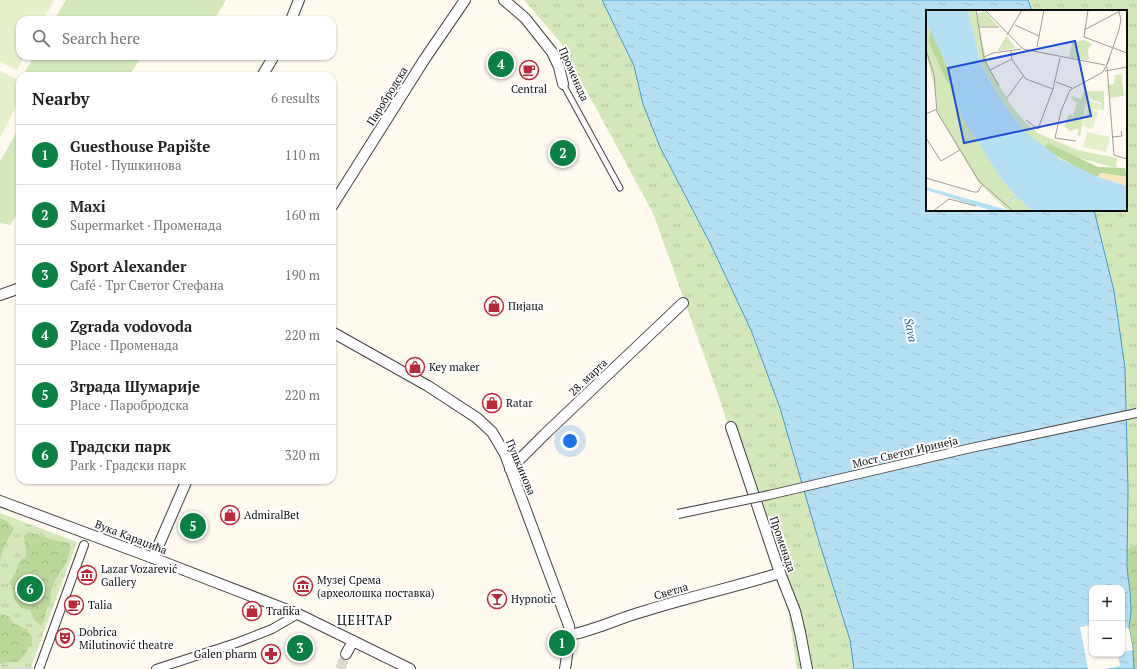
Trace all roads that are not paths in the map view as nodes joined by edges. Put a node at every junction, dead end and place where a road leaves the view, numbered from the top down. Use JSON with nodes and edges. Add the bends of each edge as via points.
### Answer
{"nodes":[{"id":1,"x":299,"y":0,"type":"edge"},
{"id":2,"x":465,"y":0,"type":"edge"},
{"id":3,"x":504,"y":0,"type":"edge"},
{"id":4,"x":293,"y":16,"type":"edge"},
{"id":5,"x":272,"y":60,"type":"edge"},
{"id":6,"x":264,"y":72,"type":"edge"},
{"id":7,"x":563,"y":84,"type":"joint"},
{"id":8,"x":620,"y":188,"type":"dead end"},
{"id":9,"x":336,"y":200,"type":"edge"},
{"id":10,"x":16,"y":289,"type":"edge"},
{"id":11,"x":0,"y":295,"type":"edge"},
{"id":12,"x":683,"y":303,"type":"dead end"},
{"id":13,"x":336,"y":334,"type":"edge"},
{"id":14,"x":1137,"y":413,"type":"edge"},
{"id":15,"x":731,"y":427,"type":"dead end"},
{"id":16,"x":510,"y":469,"type":"junction"},
{"id":17,"x":185,"y":484,"type":"edge"},
{"id":18,"x":0,"y":501,"type":"edge"},
{"id":19,"x":678,"y":514,"type":"dead end"},
{"id":20,"x":84,"y":545,"type":"dead end"},
{"id":21,"x":154,"y":558,"type":"junction"},
{"id":22,"x":780,"y":573,"type":"junction"},
{"id":23,"x":298,"y":614,"type":"junction"},
{"id":24,"x":570,"y":635,"type":"junction"},
{"id":25,"x":353,"y":641,"type":"junction"},
{"id":26,"x":346,"y":654,"type":"tunnel mouth"},
{"id":27,"x":39,"y":669,"type":"edge"},
{"id":28,"x":156,"y":669,"type":"edge"},
{"id":29,"x":410,"y":669,"type":"edge"},
{"id":30,"x":565,"y":669,"type":"edge"},
{"id":31,"x":807,"y":669,"type":"edge"}],
"edges":[{"from":1,"to":4,"type":"street"},
{"from":2,"to":9,"type":"street","name":"Паробродска"},
{"from":3,"to":7,"type":"street","name":"Променада","via":[[525,18],[552,52]]},
{"from":5,"to":6,"type":"street"},
{"from":7,"to":8,"type":"lane","name":"Променада"},
{"from":10,"to":11,"type":"street"},
{"from":12,"to":16,"type":"street","name":"28. марта"},
{"from":13,"to":16,"type":"street","name":"Пушкинова","via":[[428,386],[477,418],[500,444]]},
{"from":14,"to":19,"type":"street","name":"Мост Светог Иринеја","bridge":true},
{"from":15,"to":22,"type":"street","name":"Променада"},
{"from":16,"to":24,"type":"street","name":"Пушкинова","via":[[569,626]]},
{"from":17,"to":21,"type":"street"},
{"from":18,"to":21,"type":"street","name":"Вука Караџића"},
{"from":20,"to":27,"type":"street"},
{"from":21,"to":23,"type":"street","name":"Вука Караџића"},
{"from":22,"to":24,"type":"street","name":"Светла","via":[[674,602]]},
{"from":22,"to":31,"type":"street","name":"Променада","via":[[795,612]]},
{"from":23,"to":25,"type":"street","name":"Вука Караџића"},
{"from":23,"to":28,"type":"street","via":[[272,629]]},
{"from":24,"to":30,"type":"street","name":"Пушкинова"},
{"from":25,"to":26,"type":"street"},
{"from":25,"to":29,"type":"street","name":"Вука Караџића"}]}
